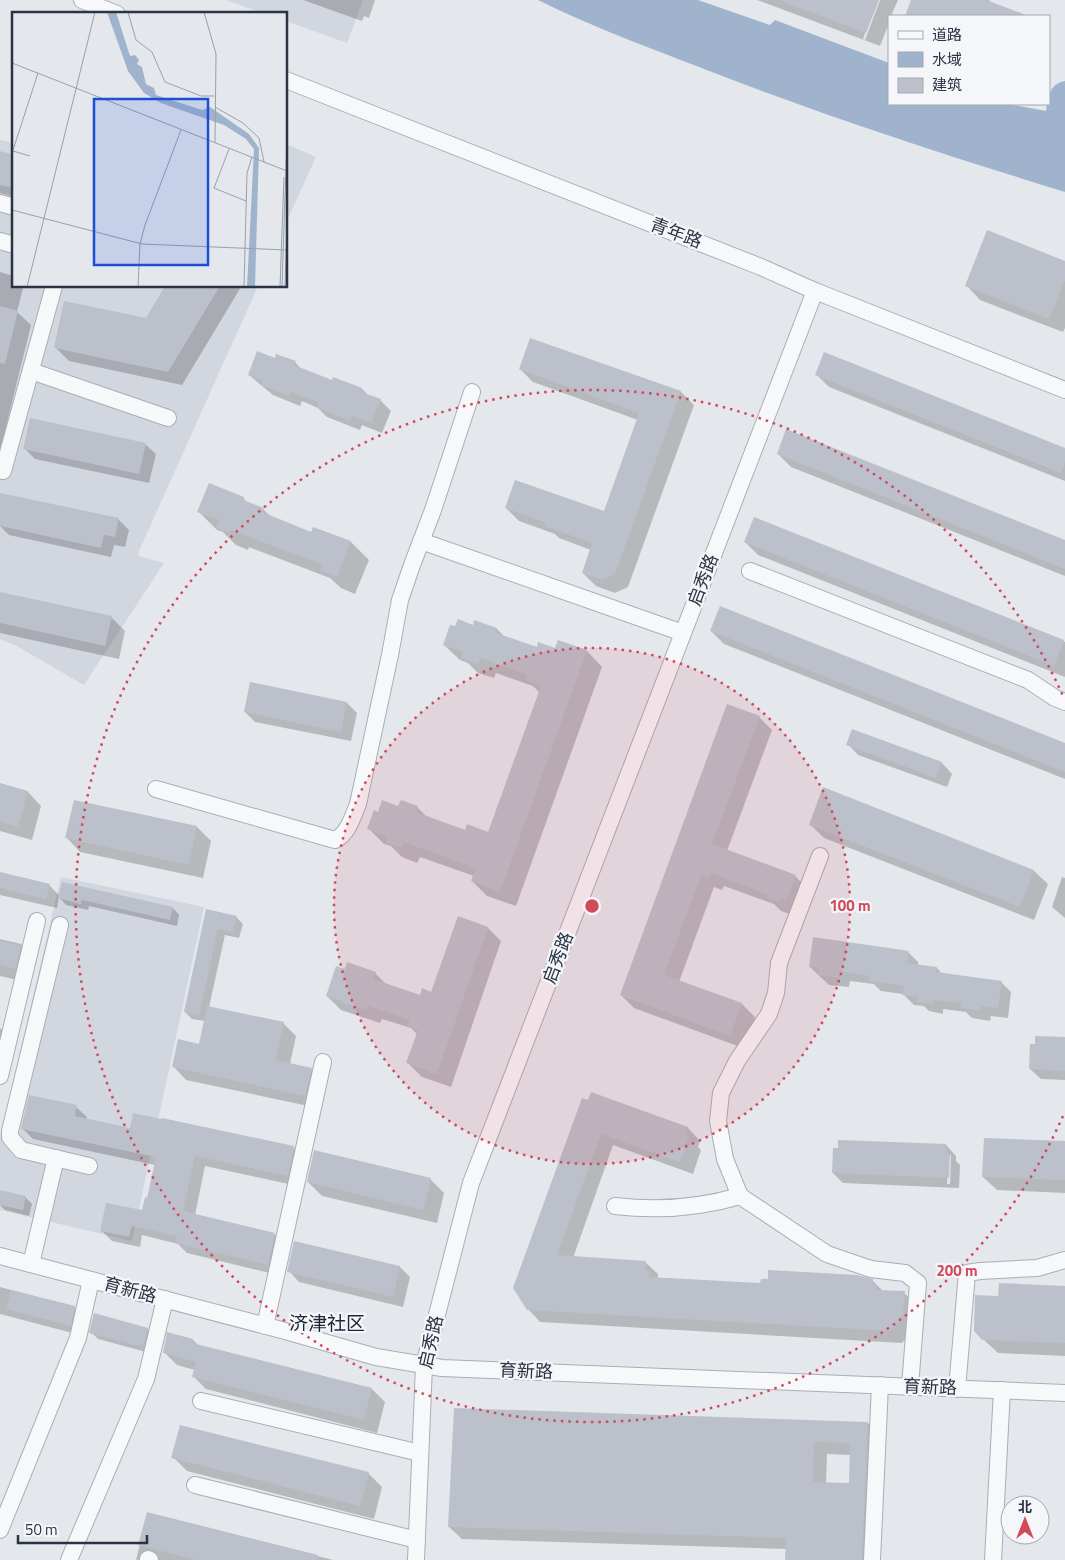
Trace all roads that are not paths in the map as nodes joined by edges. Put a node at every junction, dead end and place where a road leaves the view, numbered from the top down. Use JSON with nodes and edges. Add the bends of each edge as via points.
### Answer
{"nodes":[{"id":1,"x":82,"y":0,"type":"edge"},
{"id":2,"x":112,"y":12,"type":"edge"},
{"id":3,"x":288,"y":86,"type":"edge"},
{"id":4,"x":53,"y":288,"type":"edge"},
{"id":5,"x":815,"y":291,"type":"junction"},
{"id":6,"x":31,"y":370,"type":"junction"},
{"id":7,"x":1065,"y":390,"type":"edge"},
{"id":8,"x":472,"y":392,"type":"dead end"},
{"id":9,"x":168,"y":418,"type":"dead end"},
{"id":10,"x":3,"y":471,"type":"dead end"},
{"id":11,"x":421,"y":541,"type":"junction"},
{"id":12,"x":750,"y":571,"type":"dead end"},
{"id":13,"x":683,"y":633,"type":"junction"},
{"id":14,"x":1065,"y":702,"type":"edge"},
{"id":15,"x":156,"y":789,"type":"dead end"},
{"id":16,"x":820,"y":856,"type":"dead end"},
{"id":17,"x":37,"y":921,"type":"dead end"},
{"id":18,"x":60,"y":925,"type":"dead end"},
{"id":19,"x":323,"y":1062,"type":"dead end"},
{"id":20,"x":0,"y":1076,"type":"edge"},
{"id":21,"x":56,"y":1158,"type":"junction"},
{"id":22,"x":89,"y":1166,"type":"dead end"},
{"id":23,"x":740,"y":1196,"type":"junction"},
{"id":24,"x":615,"y":1206,"type":"dead end"},
{"id":25,"x":0,"y":1256,"type":"edge"},
{"id":26,"x":1065,"y":1260,"type":"edge"},
{"id":27,"x":31,"y":1264,"type":"junction"},
{"id":28,"x":91,"y":1280,"type":"junction"},
{"id":29,"x":165,"y":1300,"type":"junction"},
{"id":30,"x":265,"y":1326,"type":"junction"},
{"id":31,"x":424,"y":1365,"type":"junction"},
{"id":32,"x":880,"y":1385,"type":"junction"},
{"id":33,"x":910,"y":1386,"type":"junction"},
{"id":34,"x":957,"y":1388,"type":"junction"},
{"id":35,"x":1002,"y":1390,"type":"junction"},
{"id":36,"x":1065,"y":1393,"type":"edge"},
{"id":37,"x":201,"y":1400,"type":"dead end"},
{"id":38,"x":420,"y":1454,"type":"junction"},
{"id":39,"x":195,"y":1485,"type":"dead end"},
{"id":40,"x":0,"y":1530,"type":"edge"},
{"id":41,"x":417,"y":1540,"type":"junction"},
{"id":42,"x":69,"y":1560,"type":"edge"},
{"id":43,"x":416,"y":1560,"type":"edge"},
{"id":44,"x":872,"y":1560,"type":"edge"},
{"id":45,"x":993,"y":1560,"type":"edge"}],
"edges":[{"from":1,"to":2,"type":"street"},
{"from":3,"to":5,"type":"street","name":"青年路","via":[[761,267]]},
{"from":4,"to":6,"type":"street"},
{"from":5,"to":7,"type":"street","name":"青年路"},
{"from":5,"to":13,"type":"street","name":"启秀路"},
{"from":6,"to":9,"type":"street"},
{"from":6,"to":10,"type":"street"},
{"from":8,"to":11,"type":"street"},
{"from":11,"to":13,"type":"street"},
{"from":11,"to":15,"type":"street","via":[[400,600],[358,804],[341,837],[335,840]]},
{"from":12,"to":14,"type":"street","via":[[1028,680]]},
{"from":13,"to":31,"type":"street","name":"启秀路","via":[[471,1183]]},
{"from":16,"to":23,"type":"street","via":[[779,963],[776,993],[769,1014],[721,1094],[718,1122],[721,1139],[729,1173]]},
{"from":17,"to":20,"type":"street"},
{"from":18,"to":21,"type":"street","via":[[10,1131],[10,1137],[21,1150]]},
{"from":19,"to":30,"type":"street"},
{"from":21,"to":22,"type":"street"},
{"from":21,"to":27,"type":"street"},
{"from":23,"to":24,"type":"street","via":[[667,1209]]},
{"from":23,"to":33,"type":"street","via":[[827,1254],[871,1269],[905,1274],[918,1284]]},
{"from":25,"to":27,"type":"street","name":"育新路"},
{"from":26,"to":34,"type":"street","via":[[1038,1268],[967,1274]]},
{"from":27,"to":28,"type":"street","name":"育新路"},
{"from":28,"to":29,"type":"street","name":"育新路"},
{"from":28,"to":40,"type":"street","via":[[78,1338]]},
{"from":29,"to":30,"type":"street","name":"育新路"},
{"from":29,"to":42,"type":"street","via":[[146,1379]]},
{"from":30,"to":31,"type":"street","name":"育新路","via":[[376,1357]]},
{"from":31,"to":32,"type":"street","name":"育新路"},
{"from":31,"to":38,"type":"street","name":"启秀路"},
{"from":32,"to":33,"type":"street","name":"育新路"},
{"from":32,"to":44,"type":"street"},
{"from":33,"to":34,"type":"street","name":"育新路"},
{"from":34,"to":35,"type":"street","name":"育新路"},
{"from":35,"to":36,"type":"street","name":"育新路"},
{"from":35,"to":45,"type":"street"},
{"from":37,"to":38,"type":"street"},
{"from":38,"to":41,"type":"street","name":"启秀路"},
{"from":39,"to":41,"type":"street"},
{"from":41,"to":43,"type":"street","name":"启秀路"}]}
